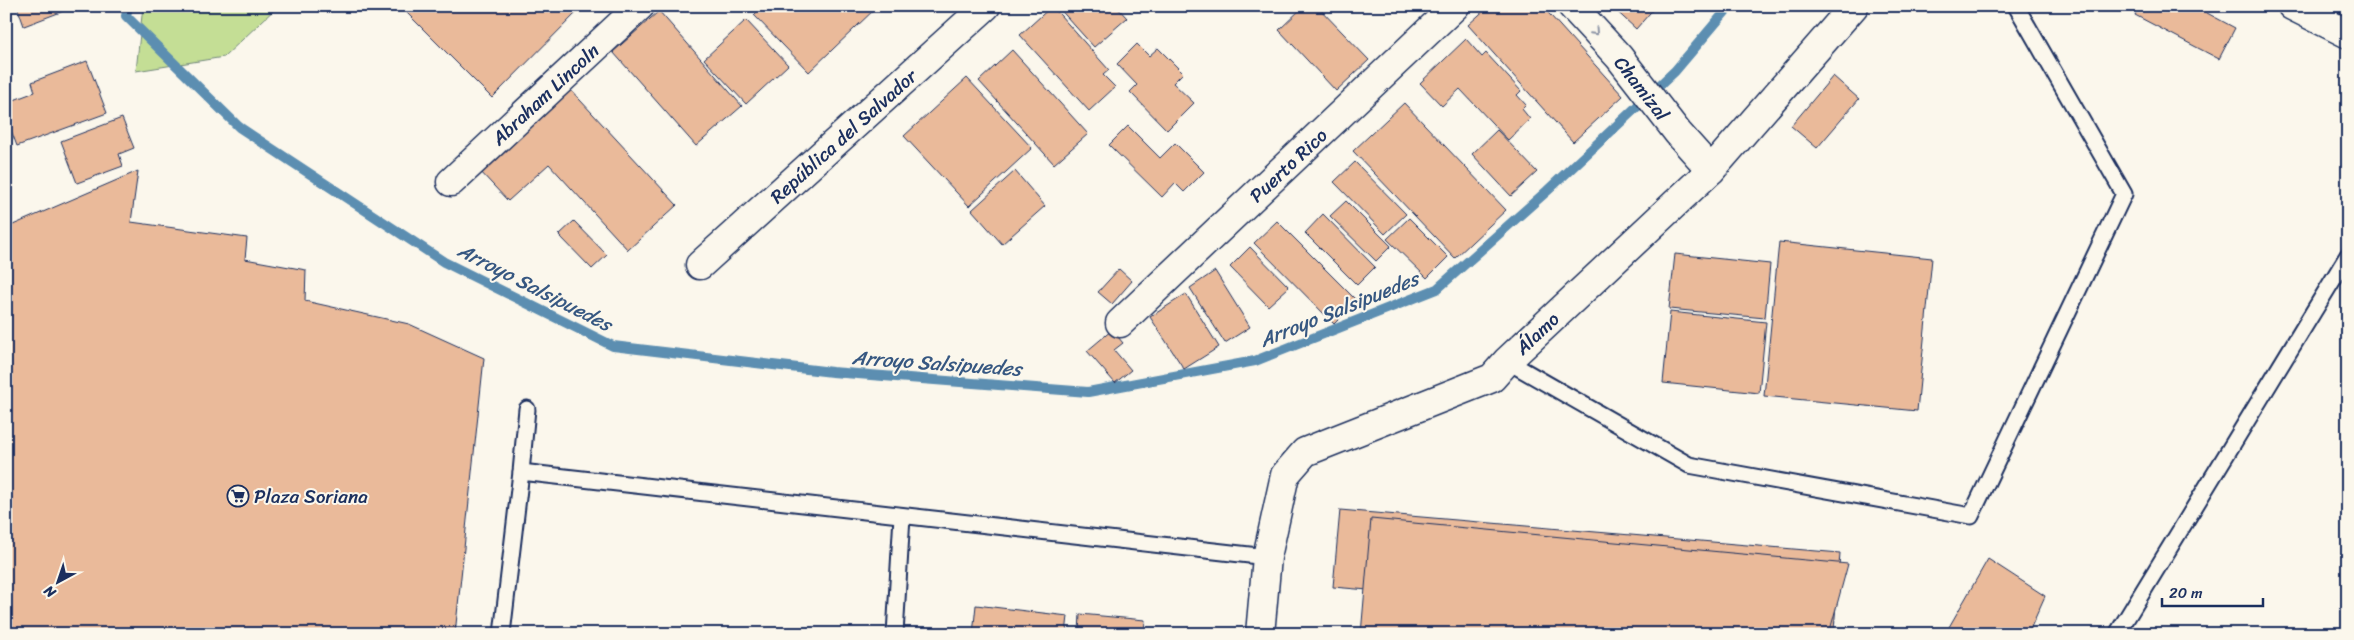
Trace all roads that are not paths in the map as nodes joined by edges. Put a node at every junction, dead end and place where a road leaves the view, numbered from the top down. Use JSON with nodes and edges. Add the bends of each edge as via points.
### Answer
{"nodes":[{"id":1,"x":640,"y":6,"type":"edge"},
{"id":2,"x":986,"y":6,"type":"edge"},
{"id":3,"x":1455,"y":6,"type":"edge"},
{"id":4,"x":1572,"y":6,"type":"edge"},
{"id":5,"x":1854,"y":6,"type":"edge"},
{"id":6,"x":2016,"y":6,"type":"edge"},
{"id":7,"x":2292,"y":6,"type":"edge"},
{"id":8,"x":2348,"y":34,"type":"edge"},
{"id":9,"x":1711,"y":170,"type":"junction"},
{"id":10,"x":451,"y":182,"type":"dead end"},
{"id":11,"x":2348,"y":255,"type":"edge"},
{"id":12,"x":700,"y":265,"type":"dead end"},
{"id":13,"x":1120,"y":323,"type":"dead end"},
{"id":14,"x":1507,"y":361,"type":"junction"},
{"id":15,"x":527,"y":409,"type":"dead end"},
{"id":16,"x":521,"y":472,"type":"junction"},
{"id":17,"x":902,"y":516,"type":"junction"},
{"id":18,"x":1267,"y":557,"type":"junction"},
{"id":19,"x":502,"y":634,"type":"edge"},
{"id":20,"x":895,"y":634,"type":"edge"},
{"id":21,"x":1260,"y":634,"type":"edge"},
{"id":22,"x":2117,"y":634,"type":"edge"}],
"edges":[{"from":1,"to":10,"type":"street","name":"Abraham Lincoln"},
{"from":2,"to":12,"type":"street","name":"República del Salvador"},
{"from":3,"to":13,"type":"street","name":"Puerto Rico"},
{"from":4,"to":9,"type":"street","name":"Chamizal","one_way":true,"via":[[1619,57]]},
{"from":5,"to":9,"type":"street","name":"Álamo"},
{"from":6,"to":14,"type":"lane","via":[[2124,194],[1971,516],[1688,465]]},
{"from":7,"to":8,"type":"street"},
{"from":9,"to":14,"type":"street","name":"Álamo"},
{"from":11,"to":22,"type":"lane"},
{"from":14,"to":18,"type":"street","name":"Álamo","via":[[1492,378],[1305,452],[1285,475]]},
{"from":15,"to":16,"type":"lane"},
{"from":16,"to":17,"type":"lane"},
{"from":16,"to":19,"type":"lane"},
{"from":17,"to":18,"type":"lane"},
{"from":17,"to":20,"type":"lane"},
{"from":18,"to":21,"type":"street","name":"Álamo"}]}
